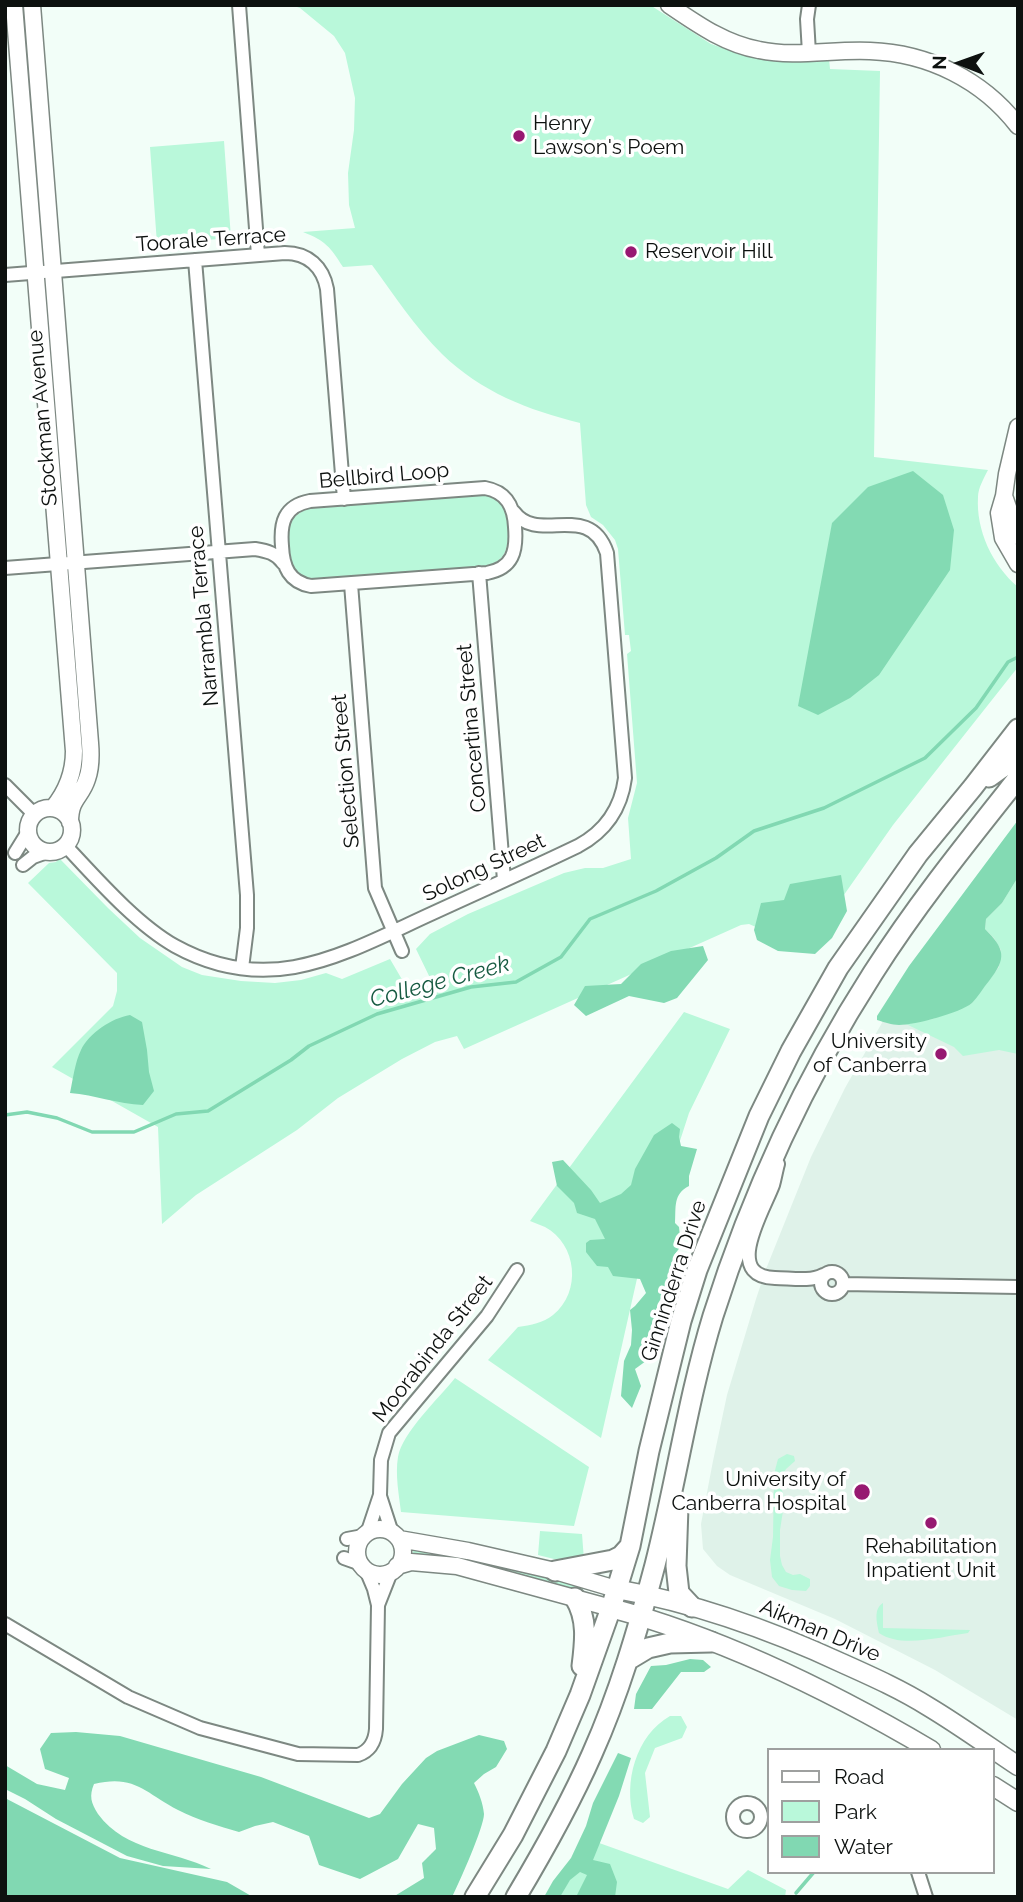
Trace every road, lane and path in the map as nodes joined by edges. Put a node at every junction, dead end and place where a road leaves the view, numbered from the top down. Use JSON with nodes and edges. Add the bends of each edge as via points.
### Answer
{"nodes":[{"id":1,"x":14,"y":5,"type":"edge"},
{"id":2,"x":32,"y":5,"type":"edge"},
{"id":3,"x":239,"y":5,"type":"edge"},
{"id":4,"x":669,"y":5,"type":"edge"},
{"id":5,"x":809,"y":5,"type":"edge"},
{"id":6,"x":808,"y":53,"type":"junction"},
{"id":7,"x":1018,"y":125,"type":"edge"},
{"id":8,"x":258,"y":255,"type":"junction"},
{"id":9,"x":195,"y":260,"type":"junction"},
{"id":10,"x":53,"y":271,"type":"junction"},
{"id":11,"x":35,"y":273,"type":"junction"},
{"id":12,"x":5,"y":275,"type":"edge"},
{"id":13,"x":1018,"y":426,"type":"edge"},
{"id":14,"x":1004,"y":496,"type":"junction"},
{"id":15,"x":344,"y":499,"type":"junction"},
{"id":16,"x":514,"y":512,"type":"junction"},
{"id":17,"x":540,"y":526,"type":"junction"},
{"id":18,"x":281,"y":530,"type":"junction"},
{"id":19,"x":1018,"y":536,"type":"edge"},
{"id":20,"x":516,"y":544,"type":"junction"},
{"id":21,"x":256,"y":549,"type":"junction"},
{"id":22,"x":219,"y":551,"type":"junction"},
{"id":23,"x":76,"y":563,"type":"junction"},
{"id":24,"x":284,"y":563,"type":"junction"},
{"id":25,"x":59,"y":564,"type":"junction"},
{"id":26,"x":1018,"y":564,"type":"edge"},
{"id":27,"x":5,"y":568,"type":"edge"},
{"id":28,"x":479,"y":573,"type":"junction"},
{"id":29,"x":351,"y":584,"type":"junction"},
{"id":30,"x":1018,"y":729,"type":"edge"},
{"id":31,"x":1018,"y":753,"type":"edge"},
{"id":32,"x":1018,"y":778,"type":"edge"},
{"id":33,"x":5,"y":785,"type":"edge"},
{"id":34,"x":973,"y":787,"type":"junction"},
{"id":35,"x":53,"y":808,"type":"junction"},
{"id":36,"x":34,"y":814,"type":"junction"},
{"id":37,"x":70,"y":822,"type":"junction"},
{"id":38,"x":28,"y":832,"type":"junction"},
{"id":39,"x":65,"y":845,"type":"junction"},
{"id":40,"x":47,"y":852,"type":"junction"},
{"id":41,"x":15,"y":853,"type":"dead end"},
{"id":42,"x":23,"y":865,"type":"dead end"},
{"id":43,"x":504,"y":880,"type":"junction"},
{"id":44,"x":393,"y":931,"type":"junction"},
{"id":45,"x":402,"y":951,"type":"dead end"},
{"id":46,"x":242,"y":968,"type":"junction"},
{"id":47,"x":783,"y":1136,"type":"junction"},
{"id":48,"x":517,"y":1270,"type":"dead end"},
{"id":49,"x":1018,"y":1287,"type":"edge"},
{"id":50,"x":681,"y":1443,"type":"junction"},
{"id":51,"x":380,"y":1496,"type":"junction"},
{"id":52,"x":359,"y":1535,"type":"junction"},
{"id":53,"x":396,"y":1536,"type":"junction"},
{"id":54,"x":629,"y":1546,"type":"junction"},
{"id":55,"x":344,"y":1558,"type":"dead end"},
{"id":56,"x":363,"y":1567,"type":"junction"},
{"id":57,"x":394,"y":1569,"type":"junction"},
{"id":58,"x":555,"y":1571,"type":"junction"},
{"id":59,"x":646,"y":1594,"type":"junction"},
{"id":60,"x":575,"y":1598,"type":"junction"},
{"id":61,"x":614,"y":1599,"type":"junction"},
{"id":62,"x":378,"y":1605,"type":"junction"},
{"id":63,"x":692,"y":1606,"type":"junction"},
{"id":64,"x":640,"y":1616,"type":"junction"},
{"id":65,"x":5,"y":1624,"type":"edge"},
{"id":66,"x":711,"y":1642,"type":"junction"},
{"id":67,"x":628,"y":1660,"type":"junction"},
{"id":68,"x":580,"y":1695,"type":"junction"},
{"id":69,"x":928,"y":1748,"type":"edge"},
{"id":70,"x":991,"y":1748,"type":"edge"},
{"id":71,"x":995,"y":1751,"type":"edge"},
{"id":72,"x":1018,"y":1766,"type":"edge"},
{"id":73,"x":995,"y":1787,"type":"edge"},
{"id":74,"x":1018,"y":1802,"type":"edge"},
{"id":75,"x":919,"y":1874,"type":"edge"},
{"id":76,"x":475,"y":1897,"type":"edge"},
{"id":77,"x":516,"y":1897,"type":"edge"},
{"id":78,"x":926,"y":1897,"type":"edge"}],
"edges":[{"from":1,"to":11,"type":"street","name":"Stockman Avenue"},
{"from":2,"to":10,"type":"street","name":"Stockman Avenue"},
{"from":3,"to":8,"type":"street"},
{"from":4,"to":6,"type":"street","via":[[742,46]]},
{"from":5,"to":6,"type":"street"},
{"from":6,"to":7,"type":"street","via":[[869,51],[933,63],[984,91]]},
{"from":8,"to":9,"type":"street","name":"Toorale Terrace"},
{"from":8,"to":15,"type":"street","name":"Toorale Terrace","via":[[299,254],[324,276]]},
{"from":9,"to":10,"type":"street","name":"Toorale Terrace"},
{"from":9,"to":22,"type":"street","name":"Narrambla Terrace"},
{"from":10,"to":11,"type":"street","name":"Toorale Terrace"},
{"from":10,"to":23,"type":"street","name":"Stockman Avenue"},
{"from":11,"to":12,"type":"street","name":"Toorale Terrace"},
{"from":11,"to":25,"type":"street","name":"Stockman Avenue"},
{"from":13,"to":14,"type":"street"},
{"from":14,"to":19,"type":"street"},
{"from":14,"to":26,"type":"street","via":[[1000,528]]},
{"from":15,"to":16,"type":"street","name":"Bellbird Loop","via":[[485,488],[503,495]]},
{"from":15,"to":18,"type":"street","name":"Bellbird Loop","via":[[296,506],[285,516]]},
{"from":16,"to":17,"type":"street","via":[[524,522]]},
{"from":16,"to":20,"type":"street"},
{"from":17,"to":20,"type":"street","via":[[525,532]]},
{"from":17,"to":43,"type":"street","name":"Solong Street","via":[[586,527],[607,553],[625,778],[618,806],[595,836]]},
{"from":18,"to":21,"type":"street","name":"Bellbird Loop","via":[[277,538]]},
{"from":18,"to":24,"type":"street"},
{"from":20,"to":28,"type":"street","via":[[503,567]]},
{"from":21,"to":22,"type":"street"},
{"from":21,"to":24,"type":"street","via":[[271,552]]},
{"from":22,"to":23,"type":"street"},
{"from":22,"to":46,"type":"street","name":"Narrambla Terrace","via":[[247,895]]},
{"from":23,"to":25,"type":"street"},
{"from":23,"to":37,"type":"street","name":"Stockman Avenue","via":[[91,755],[88,778],[70,809]]},
{"from":24,"to":29,"type":"street","via":[[291,577],[306,585]]},
{"from":25,"to":27,"type":"street"},
{"from":25,"to":35,"type":"street","name":"Stockman Avenue","via":[[74,760],[68,785]]},
{"from":28,"to":29,"type":"street"},
{"from":28,"to":43,"type":"street","name":"Concertina Street"},
{"from":29,"to":44,"type":"street","name":"Selection Street","via":[[375,888]]},
{"from":30,"to":34,"type":"main road","name":"Ginninderra Drive"},
{"from":31,"to":34,"type":"main road"},
{"from":32,"to":47,"type":"main road","via":[[941,874],[874,970]]},
{"from":33,"to":36,"type":"street"},
{"from":34,"to":54,"type":"main road","name":"Ginninderra Drive","via":[[918,853],[838,968],[759,1116],[681,1321]]},
{"from":35,"to":36,"type":"street"},
{"from":35,"to":37,"type":"street"},
{"from":36,"to":38,"type":"street"},
{"from":37,"to":39,"type":"street","via":[[71,834]]},
{"from":38,"to":40,"type":"street","via":[[31,842]]},
{"from":38,"to":41,"type":"street"},
{"from":39,"to":40,"type":"street"},
{"from":39,"to":46,"type":"street","name":"Solong Street","via":[[164,940],[202,958]]},
{"from":40,"to":42,"type":"street"},
{"from":43,"to":44,"type":"street","name":"Solong Street"},
{"from":44,"to":45,"type":"street","name":"Selection Street"},
{"from":44,"to":46,"type":"street","name":"Solong Street","via":[[317,963],[288,969]]},
{"from":47,"to":49,"type":"street","via":[[774,1182],[749,1245],[749,1263],[758,1275],[814,1279],[824,1275],[821,1285],[829,1293],[838,1292],[843,1284]]},
{"from":47,"to":50,"type":"main road","via":[[713,1318]]},
{"from":48,"to":51,"type":"street","name":"Moorabinda Street","via":[[486,1316],[389,1433],[381,1460]]},
{"from":50,"to":59,"type":"main road"},
{"from":50,"to":63,"type":"main road","via":[[676,1566],[679,1593]]},
{"from":51,"to":52,"type":"street"},
{"from":51,"to":53,"type":"street"},
{"from":52,"to":53,"type":"street","via":[[383,1529]]},
{"from":52,"to":56,"type":"street","via":[[357,1550]]},
{"from":53,"to":57,"type":"street","via":[[403,1549]]},
{"from":53,"to":58,"type":"street","name":"Aikman Drive"},
{"from":54,"to":58,"type":"main road","via":[[614,1560]]},
{"from":54,"to":61,"type":"main road","name":"Ginninderra Drive"},
{"from":55,"to":56,"type":"street"},
{"from":56,"to":57,"type":"street","via":[[380,1575]]},
{"from":56,"to":62,"type":"street"},
{"from":57,"to":60,"type":"street","name":"Aikman Drive","via":[[411,1562],[457,1566]]},
{"from":57,"to":62,"type":"street"},
{"from":58,"to":61,"type":"street","name":"Aikman Drive","via":[[587,1581]]},
{"from":59,"to":61,"type":"main road","name":"Aikman Drive"},
{"from":59,"to":63,"type":"main road","name":"Aikman Drive"},
{"from":59,"to":64,"type":"main road"},
{"from":60,"to":61,"type":"street","name":"Aikman Drive"},
{"from":60,"to":68,"type":"main road","via":[[584,1623]]},
{"from":61,"to":64,"type":"main road","name":"Aikman Drive"},
{"from":61,"to":68,"type":"main road","name":"Ginninderra Drive"},
{"from":62,"to":65,"type":"street","via":[[375,1736],[364,1753],[350,1756],[285,1752],[187,1723],[128,1697]]},
{"from":63,"to":70,"type":"main road","name":"Aikman Drive","via":[[816,1651],[882,1681]]},
{"from":64,"to":66,"type":"main road","name":"Aikman Drive"},
{"from":64,"to":67,"type":"main road"},
{"from":66,"to":67,"type":"main road","via":[[670,1643],[648,1648]]},
{"from":66,"to":69,"type":"main road","name":"Aikman Drive","via":[[819,1688]]},
{"from":67,"to":77,"type":"main road","via":[[582,1777]]},
{"from":68,"to":76,"type":"main road","name":"Ginninderra Drive","via":[[513,1835]]},
{"from":71,"to":72,"type":"main road","name":"Aikman Drive"},
{"from":73,"to":74,"type":"main road"},
{"from":75,"to":78,"type":"street"}]}
